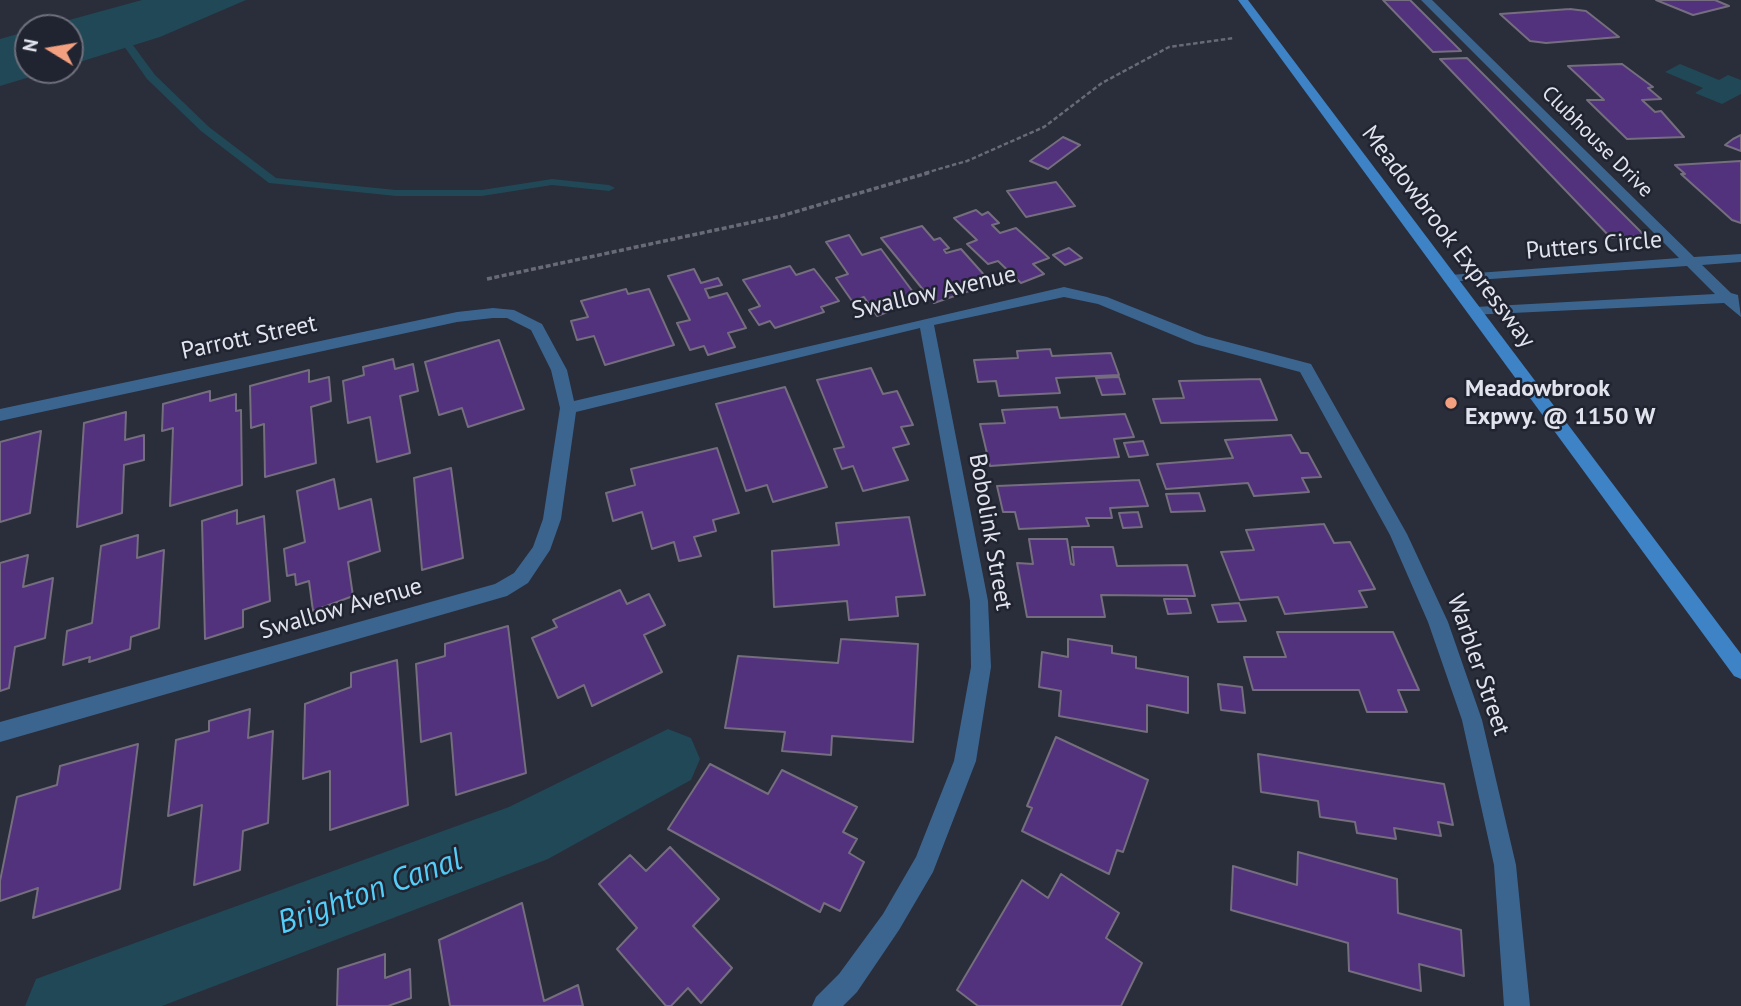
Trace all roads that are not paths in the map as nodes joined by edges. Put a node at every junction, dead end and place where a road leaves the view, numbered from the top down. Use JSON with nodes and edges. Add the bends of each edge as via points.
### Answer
{"nodes":[{"id":1,"x":1243,"y":0,"type":"edge"},
{"id":2,"x":1426,"y":0,"type":"edge"},
{"id":3,"x":1741,"y":258,"type":"edge"},
{"id":4,"x":1689,"y":261,"type":"junction"},
{"id":5,"x":1450,"y":279,"type":"junction"},
{"id":6,"x":1734,"y":298,"type":"edge"},
{"id":7,"x":1475,"y":312,"type":"junction"},
{"id":8,"x":1741,"y":312,"type":"edge"},
{"id":9,"x":509,"y":313,"type":"joint"},
{"id":10,"x":926,"y":322,"type":"junction"},
{"id":11,"x":1306,"y":368,"type":"joint"},
{"id":12,"x":568,"y":408,"type":"junction"},
{"id":13,"x":0,"y":415,"type":"edge"},
{"id":14,"x":1741,"y":670,"type":"edge"},
{"id":15,"x":0,"y":732,"type":"edge"},
{"id":16,"x":825,"y":1006,"type":"edge"},
{"id":17,"x":1517,"y":1006,"type":"edge"}],
"edges":[{"from":1,"to":5,"type":"main road","name":"Meadowbrook Expressway"},
{"from":2,"to":4,"type":"street","name":"Clubhouse Drive"},
{"from":3,"to":4,"type":"street","name":"Putters Circle"},
{"from":4,"to":5,"type":"street","name":"Putters Circle"},
{"from":4,"to":6,"type":"street","name":"Clubhouse Drive"},
{"from":5,"to":7,"type":"main road","name":"Meadowbrook Expressway"},
{"from":6,"to":7,"type":"street"},
{"from":6,"to":8,"type":"street","name":"Clubhouse Drive"},
{"from":7,"to":14,"type":"main road","name":"Meadowbrook Expressway"},
{"from":9,"to":12,"type":"street","name":"Swallow Avenue","via":[[537,327],[546,340]]},
{"from":9,"to":13,"type":"street","name":"Parrott Street","via":[[457,317]]},
{"from":10,"to":11,"type":"street","name":"Swallow Avenue","via":[[1052,294],[1083,294],[1200,340]]},
{"from":10,"to":12,"type":"street","name":"Swallow Avenue"},
{"from":10,"to":16,"type":"street","name":"Bobolink Street","via":[[979,601],[981,667],[965,761],[925,864],[891,922],[848,983]]},
{"from":11,"to":17,"type":"street","name":"Warbler Street","via":[[1398,534],[1438,622],[1472,720],[1505,864]]},
{"from":12,"to":15,"type":"street","name":"Swallow Avenue","via":[[552,519],[541,550],[521,578],[500,590]]}]}
